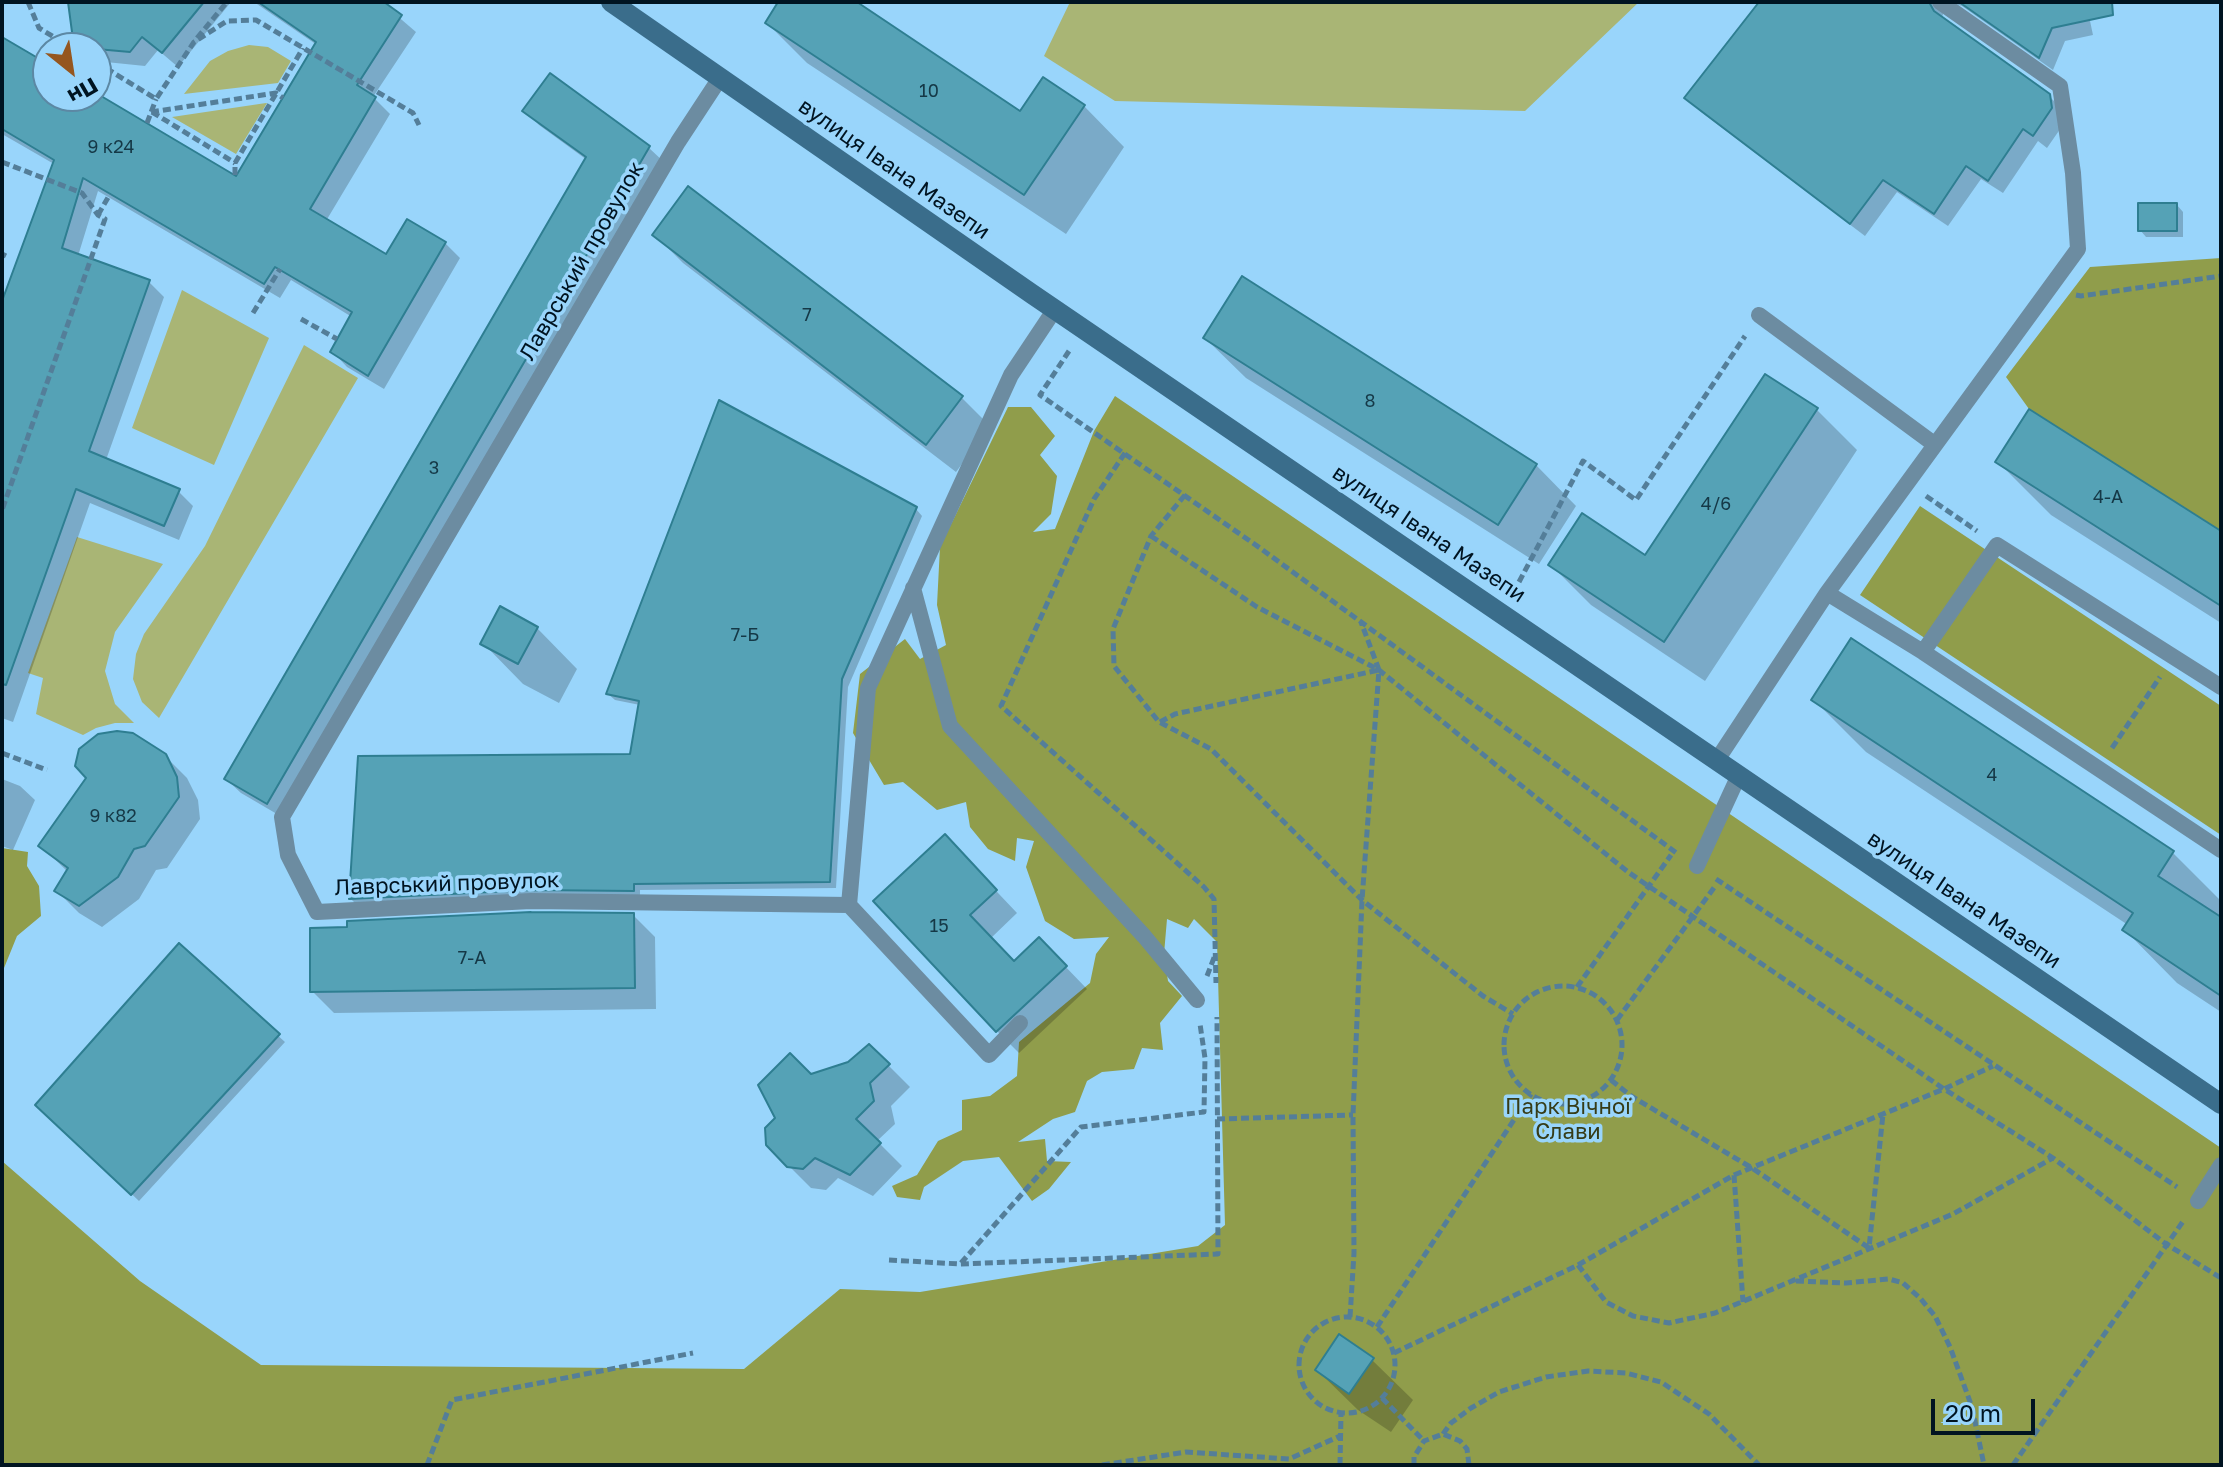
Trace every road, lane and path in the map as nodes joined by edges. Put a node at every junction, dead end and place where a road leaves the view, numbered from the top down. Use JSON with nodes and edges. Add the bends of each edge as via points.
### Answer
{"nodes":[{"id":1,"x":28,"y":2,"type":"edge"},
{"id":2,"x":227,"y":2,"type":"edge"},
{"id":3,"x":611,"y":2,"type":"edge"},
{"id":4,"x":1940,"y":2,"type":"edge"},
{"id":5,"x":46,"y":32,"type":"edge"},
{"id":6,"x":194,"y":42,"type":"junction"},
{"id":7,"x":303,"y":48,"type":"junction"},
{"id":8,"x":112,"y":72,"type":"edge"},
{"id":9,"x":720,"y":78,"type":"junction"},
{"id":10,"x":276,"y":93,"type":"junction"},
{"id":11,"x":283,"y":98,"type":"dead end"},
{"id":12,"x":156,"y":99,"type":"junction"},
{"id":13,"x":151,"y":112,"type":"junction"},
{"id":14,"x":147,"y":123,"type":"dead end"},
{"id":15,"x":419,"y":125,"type":"dead end"},
{"id":16,"x":2,"y":162,"type":"edge"},
{"id":17,"x":235,"y":163,"type":"junction"},
{"id":18,"x":235,"y":175,"type":"dead end"},
{"id":19,"x":110,"y":194,"type":"dead end"},
{"id":20,"x":98,"y":215,"type":"junction"},
{"id":21,"x":280,"y":269,"type":"dead end"},
{"id":22,"x":2221,"y":276,"type":"edge"},
{"id":23,"x":2050,"y":287,"type":"junction"},
{"id":24,"x":1055,"y":309,"type":"junction"},
{"id":25,"x":253,"y":313,"type":"dead end"},
{"id":26,"x":1759,"y":315,"type":"joint"},
{"id":27,"x":301,"y":319,"type":"dead end"},
{"id":28,"x":1084,"y":329,"type":"junction"},
{"id":29,"x":337,"y":339,"type":"dead end"},
{"id":30,"x":1934,"y":444,"type":"junction"},
{"id":31,"x":1125,"y":453,"type":"junction"},
{"id":32,"x":1906,"y":483,"type":"junction"},
{"id":33,"x":1185,"y":495,"type":"junction"},
{"id":34,"x":2,"y":510,"type":"edge"},
{"id":35,"x":1151,"y":536,"type":"junction"},
{"id":36,"x":1997,"y":545,"type":"junction"},
{"id":37,"x":1519,"y":582,"type":"dead end"},
{"id":38,"x":913,"y":588,"type":"junction"},
{"id":39,"x":1827,"y":593,"type":"junction"},
{"id":40,"x":1360,"y":621,"type":"junction"},
{"id":41,"x":1923,"y":652,"type":"junction"},
{"id":42,"x":2174,"y":656,"type":"junction"},
{"id":43,"x":1379,"y":670,"type":"junction"},
{"id":44,"x":2221,"y":687,"type":"edge"},
{"id":45,"x":1159,"y":722,"type":"junction"},
{"id":46,"x":2,"y":753,"type":"edge"},
{"id":47,"x":1717,"y":760,"type":"junction"},
{"id":48,"x":2099,"y":767,"type":"junction"},
{"id":49,"x":47,"y":770,"type":"dead end"},
{"id":50,"x":1739,"y":775,"type":"junction"},
{"id":51,"x":2221,"y":850,"type":"edge"},
{"id":52,"x":1697,"y":866,"type":"dead end"},
{"id":53,"x":1650,"y":887,"type":"junction"},
{"id":54,"x":1362,"y":900,"type":"junction"},
{"id":55,"x":849,"y":905,"type":"junction"},
{"id":56,"x":1693,"y":917,"type":"junction"},
{"id":57,"x":1216,"y":953,"type":"junction"},
{"id":58,"x":1577,"y":988,"type":"junction"},
{"id":59,"x":1216,"y":998,"type":"dead end"},
{"id":60,"x":1197,"y":1000,"type":"junction"},
{"id":61,"x":1217,"y":1013,"type":"dead end"},
{"id":62,"x":1513,"y":1014,"type":"junction"},
{"id":63,"x":1617,"y":1020,"type":"junction"},
{"id":64,"x":1020,"y":1023,"type":"dead end"},
{"id":65,"x":1993,"y":1066,"type":"junction"},
{"id":66,"x":1611,"y":1080,"type":"junction"},
{"id":67,"x":1944,"y":1089,"type":"junction"},
{"id":68,"x":1531,"y":1094,"type":"junction"},
{"id":69,"x":2221,"y":1104,"type":"edge"},
{"id":70,"x":1883,"y":1114,"type":"junction"},
{"id":71,"x":1353,"y":1115,"type":"junction"},
{"id":72,"x":1217,"y":1119,"type":"junction"},
{"id":73,"x":2053,"y":1158,"type":"junction"},
{"id":74,"x":2221,"y":1165,"type":"edge"},
{"id":75,"x":1752,"y":1168,"type":"junction"},
{"id":76,"x":1734,"y":1175,"type":"junction"},
{"id":77,"x":2198,"y":1201,"type":"junction"},
{"id":78,"x":2166,"y":1244,"type":"junction"},
{"id":79,"x":1869,"y":1248,"type":"junction"},
{"id":80,"x":889,"y":1260,"type":"dead end"},
{"id":81,"x":960,"y":1264,"type":"junction"},
{"id":82,"x":1578,"y":1265,"type":"junction"},
{"id":83,"x":2221,"y":1278,"type":"edge"},
{"id":84,"x":1792,"y":1281,"type":"junction"},
{"id":85,"x":1743,"y":1302,"type":"junction"},
{"id":86,"x":1350,"y":1317,"type":"junction"},
{"id":87,"x":1377,"y":1327,"type":"junction"},
{"id":88,"x":693,"y":1353,"type":"dead end"},
{"id":89,"x":1394,"y":1353,"type":"junction"},
{"id":90,"x":1382,"y":1398,"type":"junction"},
{"id":91,"x":1341,"y":1413,"type":"junction"},
{"id":92,"x":1443,"y":1434,"type":"junction"},
{"id":93,"x":1340,"y":1436,"type":"junction"},
{"id":94,"x":1424,"y":1441,"type":"junction"},
{"id":95,"x":427,"y":1465,"type":"edge"},
{"id":96,"x":1102,"y":1465,"type":"edge"},
{"id":97,"x":1340,"y":1465,"type":"edge"},
{"id":98,"x":1414,"y":1465,"type":"edge"},
{"id":99,"x":1469,"y":1465,"type":"edge"},
{"id":100,"x":1759,"y":1465,"type":"edge"},
{"id":101,"x":1984,"y":1465,"type":"edge"},
{"id":102,"x":2013,"y":1465,"type":"edge"}],
"edges":[{"from":1,"to":5,"type":"path"},
{"from":2,"to":6,"type":"path"},
{"from":3,"to":9,"type":"main road","name":"вулиця Івана Мазепи"},
{"from":4,"to":23,"type":"lane","via":[[2060,86],[2078,249]]},
{"from":6,"to":7,"type":"path","via":[[227,21],[256,20]]},
{"from":6,"to":12,"type":"path"},
{"from":7,"to":10,"type":"path"},
{"from":7,"to":15,"type":"path","via":[[413,113]]},
{"from":8,"to":12,"type":"path"},
{"from":9,"to":24,"type":"main road","name":"вулиця Івана Мазепи"},
{"from":9,"to":55,"type":"lane","name":"Лаврський провулок","via":[[282,817],[288,855],[317,912],[531,901]]},
{"from":10,"to":11,"type":"path"},
{"from":10,"to":13,"type":"path"},
{"from":10,"to":17,"type":"path"},
{"from":12,"to":13,"type":"path"},
{"from":13,"to":14,"type":"path"},
{"from":13,"to":17,"type":"path"},
{"from":16,"to":20,"type":"path","via":[[82,193]]},
{"from":17,"to":18,"type":"path"},
{"from":19,"to":20,"type":"path"},
{"from":20,"to":34,"type":"path","via":[[105,219]]},
{"from":21,"to":25,"type":"path"},
{"from":22,"to":23,"type":"path","via":[[2081,296]]},
{"from":23,"to":30,"type":"lane"},
{"from":24,"to":28,"type":"main road","name":"вулиця Івана Мазепи"},
{"from":24,"to":38,"type":"lane","via":[[1011,375]]},
{"from":26,"to":30,"type":"lane"},
{"from":26,"to":37,"type":"path","via":[[1636,500],[1583,461]]},
{"from":27,"to":29,"type":"path"},
{"from":28,"to":31,"type":"path","via":[[1040,395]]},
{"from":28,"to":47,"type":"main road","name":"вулиця Івана Мазепи"},
{"from":30,"to":32,"type":"lane"},
{"from":31,"to":33,"type":"path"},
{"from":31,"to":57,"type":"path","via":[[1094,499],[1001,706],[1204,887],[1214,899]]},
{"from":32,"to":36,"type":"path"},
{"from":32,"to":39,"type":"lane"},
{"from":33,"to":35,"type":"path"},
{"from":33,"to":40,"type":"path"},
{"from":35,"to":43,"type":"path","via":[[1257,607]]},
{"from":35,"to":45,"type":"path","via":[[1113,629],[1114,666]]},
{"from":36,"to":41,"type":"lane"},
{"from":36,"to":42,"type":"lane"},
{"from":38,"to":55,"type":"lane","via":[[868,688]]},
{"from":38,"to":60,"type":"lane","via":[[950,726]]},
{"from":39,"to":41,"type":"lane"},
{"from":39,"to":47,"type":"lane"},
{"from":40,"to":43,"type":"path"},
{"from":40,"to":53,"type":"path","via":[[1674,851]]},
{"from":41,"to":48,"type":"lane"},
{"from":42,"to":44,"type":"lane"},
{"from":42,"to":48,"type":"path"},
{"from":43,"to":45,"type":"path","via":[[1175,714]]},
{"from":43,"to":53,"type":"path"},
{"from":43,"to":54,"type":"path"},
{"from":45,"to":54,"type":"path","via":[[1211,749]]},
{"from":46,"to":49,"type":"path"},
{"from":47,"to":50,"type":"main road","name":"вулиця Івана Мазепи"},
{"from":48,"to":51,"type":"lane"},
{"from":50,"to":52,"type":"lane"},
{"from":50,"to":69,"type":"main road","name":"вулиця Івана Мазепи"},
{"from":53,"to":56,"type":"path"},
{"from":53,"to":58,"type":"path"},
{"from":54,"to":62,"type":"path"},
{"from":54,"to":71,"type":"path"},
{"from":55,"to":64,"type":"lane","via":[[989,1055]]},
{"from":56,"to":63,"type":"path"},
{"from":56,"to":65,"type":"path","via":[[1719,881]]},
{"from":56,"to":67,"type":"path"},
{"from":57,"to":59,"type":"path"},
{"from":57,"to":60,"type":"path"},
{"from":58,"to":62,"type":"path","via":[[1541,991]]},
{"from":58,"to":63,"type":"path","via":[[1594,994]]},
{"from":60,"to":81,"type":"path","via":[[1205,1058],[1204,1112],[1081,1127]]},
{"from":61,"to":72,"type":"path"},
{"from":62,"to":68,"type":"path","via":[[1505,1038],[1507,1065]]},
{"from":63,"to":66,"type":"path","via":[[1622,1051]]},
{"from":65,"to":67,"type":"path"},
{"from":65,"to":77,"type":"path"},
{"from":66,"to":68,"type":"path","via":[[1600,1092],[1571,1103],[1556,1104]]},
{"from":66,"to":75,"type":"path"},
{"from":67,"to":70,"type":"path"},
{"from":67,"to":73,"type":"path"},
{"from":68,"to":87,"type":"path"},
{"from":70,"to":75,"type":"path"},
{"from":70,"to":79,"type":"path"},
{"from":71,"to":72,"type":"path"},
{"from":71,"to":86,"type":"path"},
{"from":72,"to":81,"type":"path","via":[[1218,1254]]},
{"from":73,"to":78,"type":"path"},
{"from":73,"to":79,"type":"path","via":[[1953,1214]]},
{"from":74,"to":77,"type":"lane"},
{"from":75,"to":76,"type":"path"},
{"from":75,"to":79,"type":"path"},
{"from":76,"to":82,"type":"path"},
{"from":76,"to":85,"type":"path"},
{"from":77,"to":78,"type":"path"},
{"from":78,"to":83,"type":"path"},
{"from":78,"to":102,"type":"path"},
{"from":79,"to":84,"type":"path"},
{"from":80,"to":81,"type":"path"},
{"from":82,"to":85,"type":"path","via":[[1606,1302],[1633,1316],[1669,1323]]},
{"from":82,"to":89,"type":"path"},
{"from":84,"to":85,"type":"path"},
{"from":84,"to":101,"type":"path","via":[[1889,1279],[1920,1298],[1950,1347],[1972,1407]]},
{"from":86,"to":87,"type":"path"},
{"from":86,"to":91,"type":"path","via":[[1314,1329],[1299,1356],[1303,1387],[1325,1409]]},
{"from":87,"to":89,"type":"path"},
{"from":88,"to":95,"type":"path","via":[[452,1400]]},
{"from":89,"to":90,"type":"path","via":[[1393,1377]]},
{"from":90,"to":91,"type":"path","via":[[1370,1408]]},
{"from":90,"to":94,"type":"path"},
{"from":91,"to":93,"type":"path"},
{"from":92,"to":94,"type":"path"},
{"from":92,"to":99,"type":"path","via":[[1467,1449]]},
{"from":92,"to":100,"type":"path","via":[[1499,1392],[1546,1377],[1626,1373],[1661,1382],[1709,1414]]},
{"from":93,"to":96,"type":"path","via":[[1289,1459],[1186,1452]]},
{"from":93,"to":97,"type":"path"},
{"from":94,"to":98,"type":"path"}]}
